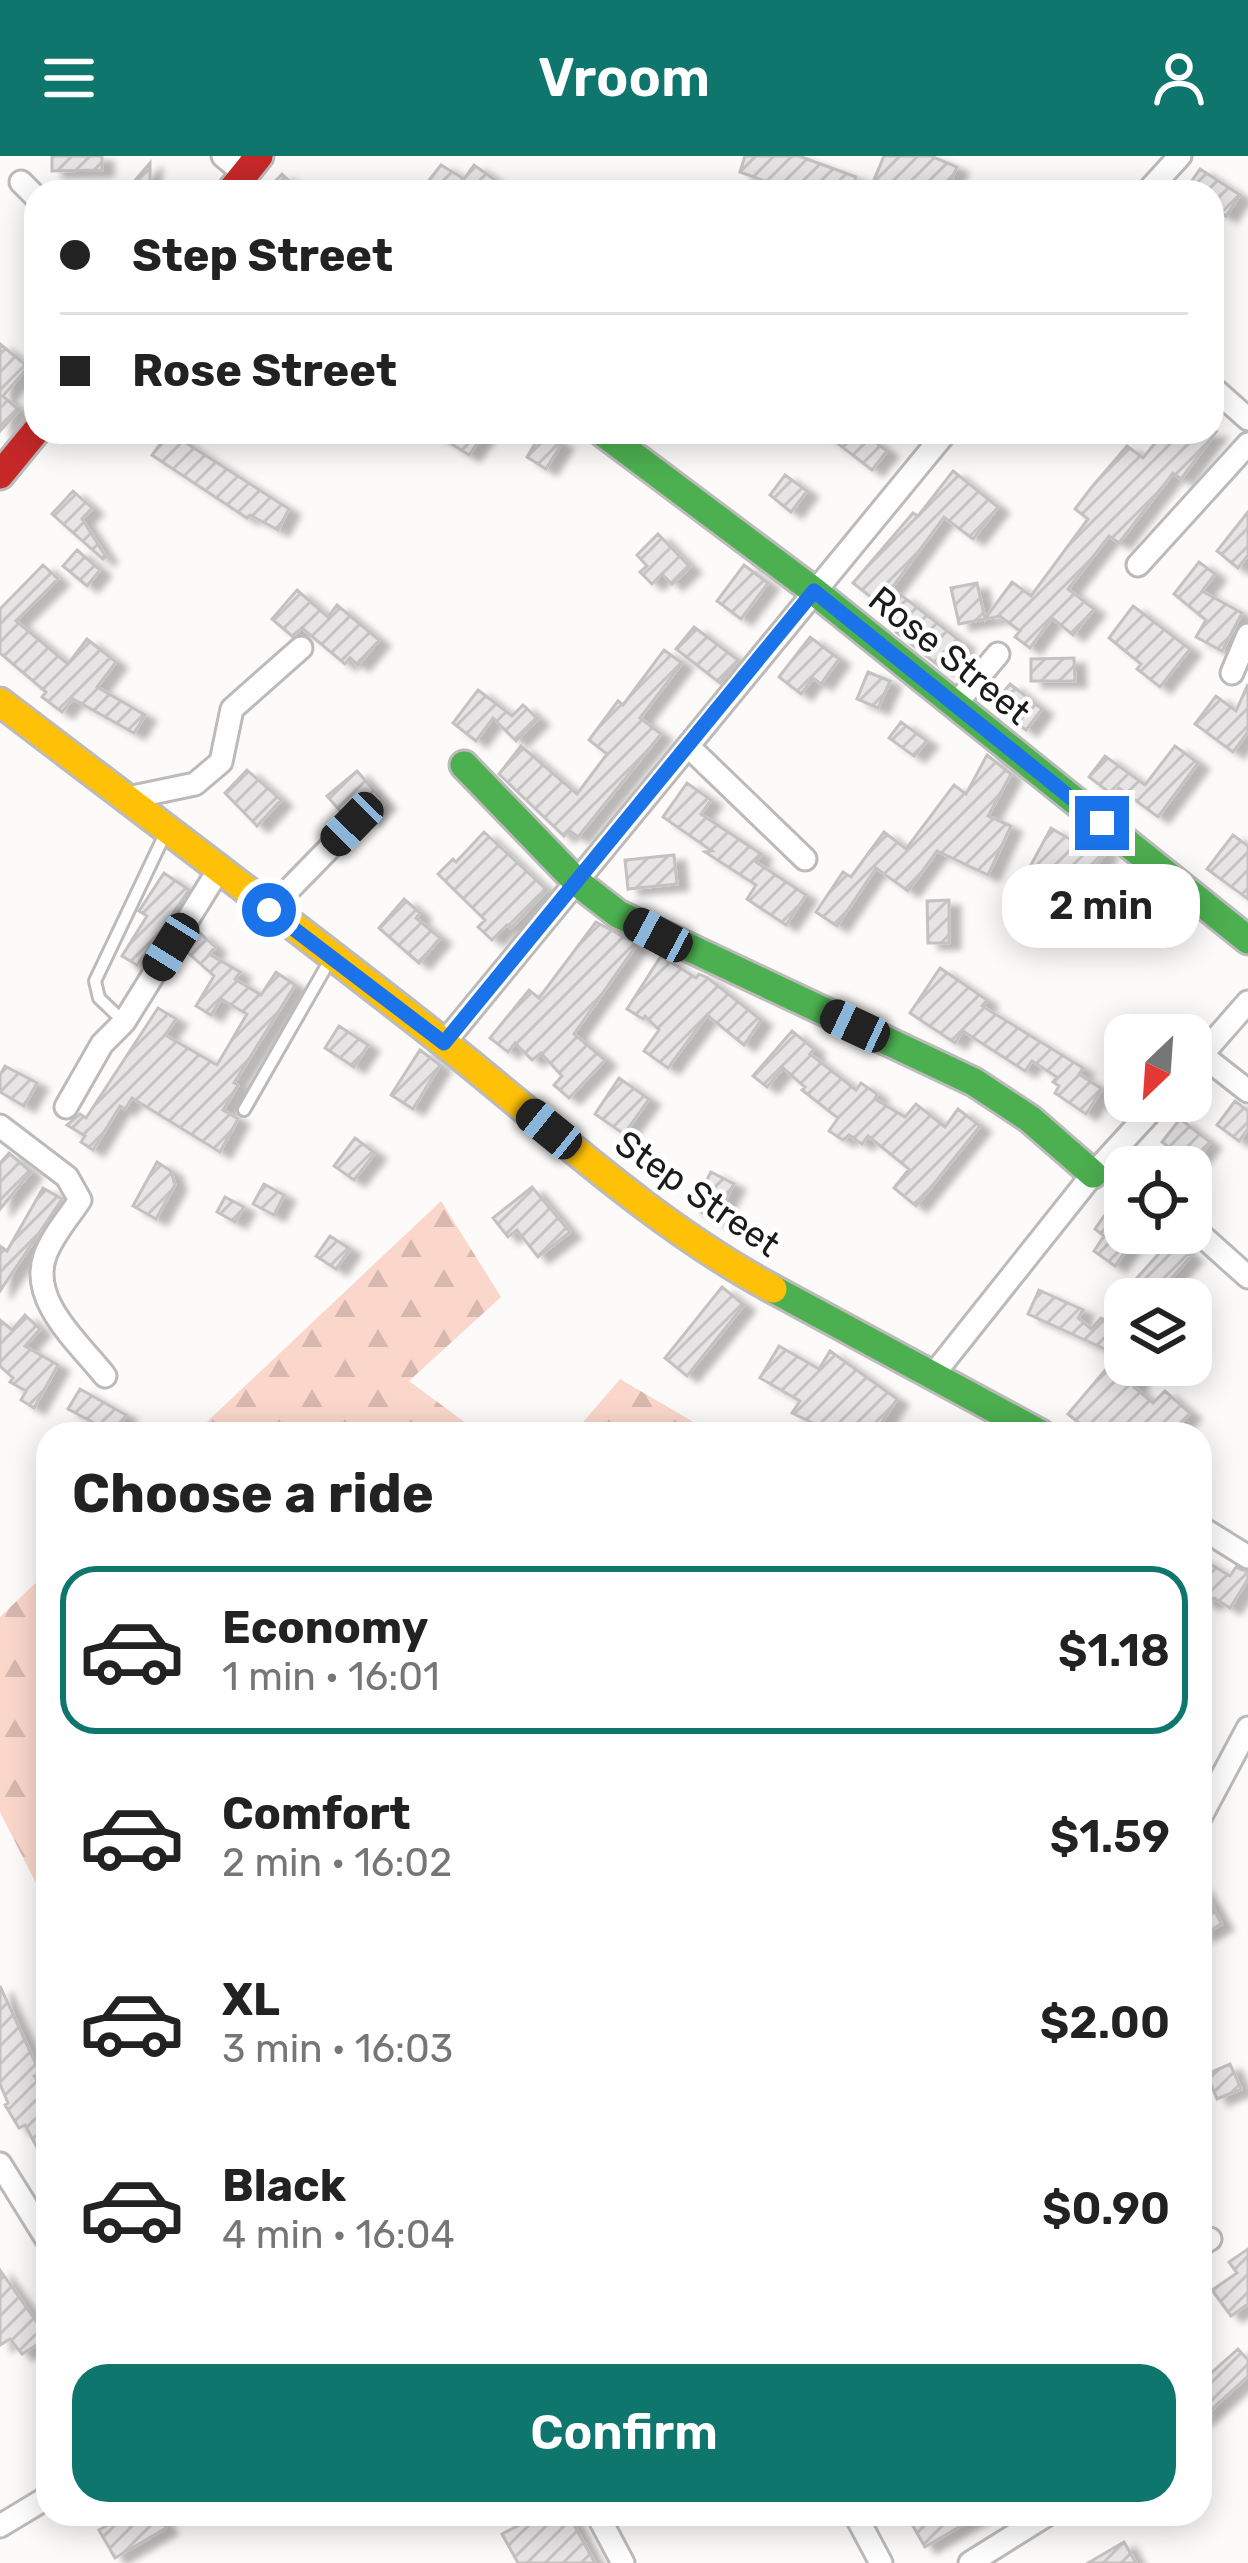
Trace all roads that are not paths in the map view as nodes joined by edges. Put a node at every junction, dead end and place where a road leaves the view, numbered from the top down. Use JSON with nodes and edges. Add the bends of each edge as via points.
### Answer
{"nodes":[{"id":1,"x":1180,"y":156,"type":"edge"},
{"id":2,"x":1158,"y":180,"type":"edge"},
{"id":3,"x":1224,"y":398,"type":"edge"},
{"id":4,"x":1248,"y":419,"type":"edge"},
{"id":5,"x":26,"y":444,"type":"edge"},
{"id":6,"x":618,"y":444,"type":"edge"},
{"id":7,"x":936,"y":444,"type":"edge"},
{"id":8,"x":1248,"y":444,"type":"edge"},
{"id":9,"x":0,"y":476,"type":"edge"},
{"id":10,"x":1138,"y":565,"type":"dead end"},
{"id":11,"x":814,"y":591,"type":"junction"},
{"id":12,"x":1248,"y":635,"type":"edge"},
{"id":13,"x":301,"y":648,"type":"dead end"},
{"id":14,"x":998,"y":654,"type":"dead end"},
{"id":15,"x":1232,"y":673,"type":"dead end"},
{"id":16,"x":0,"y":702,"type":"edge"},
{"id":17,"x":956,"y":705,"type":"junction"},
{"id":18,"x":689,"y":747,"type":"junction"},
{"id":19,"x":464,"y":765,"type":"dead end"},
{"id":20,"x":123,"y":799,"type":"junction"},
{"id":21,"x":352,"y":824,"type":"dead end"},
{"id":22,"x":166,"y":832,"type":"junction"},
{"id":23,"x":805,"y":859,"type":"dead end"},
{"id":24,"x":218,"y":872,"type":"junction"},
{"id":25,"x":578,"y":883,"type":"junction"},
{"id":26,"x":269,"y":910,"type":"junction"},
{"id":27,"x":1248,"y":940,"type":"edge"},
{"id":28,"x":331,"y":958,"type":"junction"},
{"id":29,"x":1248,"y":1002,"type":"edge"},
{"id":30,"x":124,"y":1022,"type":"junction"},
{"id":31,"x":444,"y":1043,"type":"junction"},
{"id":32,"x":1212,"y":1044,"type":"edge"},
{"id":33,"x":1212,"y":1070,"type":"edge"},
{"id":34,"x":1248,"y":1091,"type":"edge"},
{"id":35,"x":66,"y":1107,"type":"dead end"},
{"id":36,"x":244,"y":1110,"type":"dead end"},
{"id":37,"x":1144,"y":1122,"type":"edge"},
{"id":38,"x":0,"y":1126,"type":"edge"},
{"id":39,"x":1125,"y":1146,"type":"edge"},
{"id":40,"x":1104,"y":1162,"type":"edge"},
{"id":41,"x":1104,"y":1172,"type":"edge"},
{"id":42,"x":1212,"y":1245,"type":"edge"},
{"id":43,"x":1248,"y":1277,"type":"edge"},
{"id":44,"x":933,"y":1375,"type":"junction"},
{"id":45,"x":105,"y":1376,"type":"dead end"},
{"id":46,"x":1019,"y":1422,"type":"edge"},
{"id":47,"x":1212,"y":1534,"type":"edge"},
{"id":48,"x":1248,"y":1557,"type":"edge"},
{"id":49,"x":1248,"y":1728,"type":"edge"},
{"id":50,"x":1212,"y":1796,"type":"edge"},
{"id":51,"x":0,"y":2164,"type":"edge"},
{"id":52,"x":36,"y":2208,"type":"edge"},
{"id":53,"x":36,"y":2505,"type":"edge"},
{"id":54,"x":0,"y":2526,"type":"edge"},
{"id":55,"x":603,"y":2526,"type":"edge"},
{"id":56,"x":861,"y":2526,"type":"edge"},
{"id":57,"x":1029,"y":2526,"type":"edge"},
{"id":58,"x":623,"y":2563,"type":"edge"},
{"id":59,"x":881,"y":2563,"type":"edge"},
{"id":60,"x":970,"y":2563,"type":"edge"}],
"edges":[{"from":1,"to":2,"type":"street"},
{"from":3,"to":4,"type":"street"},
{"from":5,"to":9,"type":"street"},
{"from":6,"to":11,"type":"street","name":"Rose Street"},
{"from":7,"to":11,"type":"street"},
{"from":8,"to":10,"type":"street"},
{"from":11,"to":17,"type":"street","name":"Rose Street"},
{"from":11,"to":18,"type":"street"},
{"from":12,"to":15,"type":"street"},
{"from":13,"to":20,"type":"street","via":[[232,709],[221,762],[195,784]]},
{"from":14,"to":17,"type":"street"},
{"from":16,"to":20,"type":"street","name":"Step Street"},
{"from":17,"to":27,"type":"street","name":"Rose Street"},
{"from":18,"to":23,"type":"street"},
{"from":18,"to":25,"type":"street"},
{"from":19,"to":25,"type":"street"},
{"from":20,"to":22,"type":"street","name":"Step Street"},
{"from":21,"to":26,"type":"street"},
{"from":22,"to":24,"type":"street","name":"Step Street"},
{"from":22,"to":30,"type":"lane","via":[[95,981],[99,998]]},
{"from":24,"to":26,"type":"street","name":"Step Street"},
{"from":24,"to":30,"type":"street"},
{"from":25,"to":31,"type":"street"},
{"from":25,"to":40,"type":"street","via":[[658,935],[974,1082]]},
{"from":26,"to":28,"type":"street","name":"Step Street"},
{"from":28,"to":31,"type":"street","name":"Step Street"},
{"from":28,"to":36,"type":"lane"},
{"from":29,"to":32,"type":"street"},
{"from":30,"to":35,"type":"street"},
{"from":31,"to":44,"type":"street","name":"Step Street","via":[[706,1250]]},
{"from":33,"to":34,"type":"street"},
{"from":37,"to":39,"type":"street"},
{"from":38,"to":45,"type":"street","via":[[67,1177],[80,1200],[45,1253],[39,1280]]},
{"from":41,"to":44,"type":"street"},
{"from":42,"to":43,"type":"street"},
{"from":44,"to":46,"type":"street","name":"Step Street"},
{"from":47,"to":48,"type":"street"},
{"from":49,"to":50,"type":"street"},
{"from":51,"to":52,"type":"street"},
{"from":53,"to":54,"type":"street"},
{"from":55,"to":58,"type":"street"},
{"from":56,"to":59,"type":"street"},
{"from":57,"to":60,"type":"street"}]}
